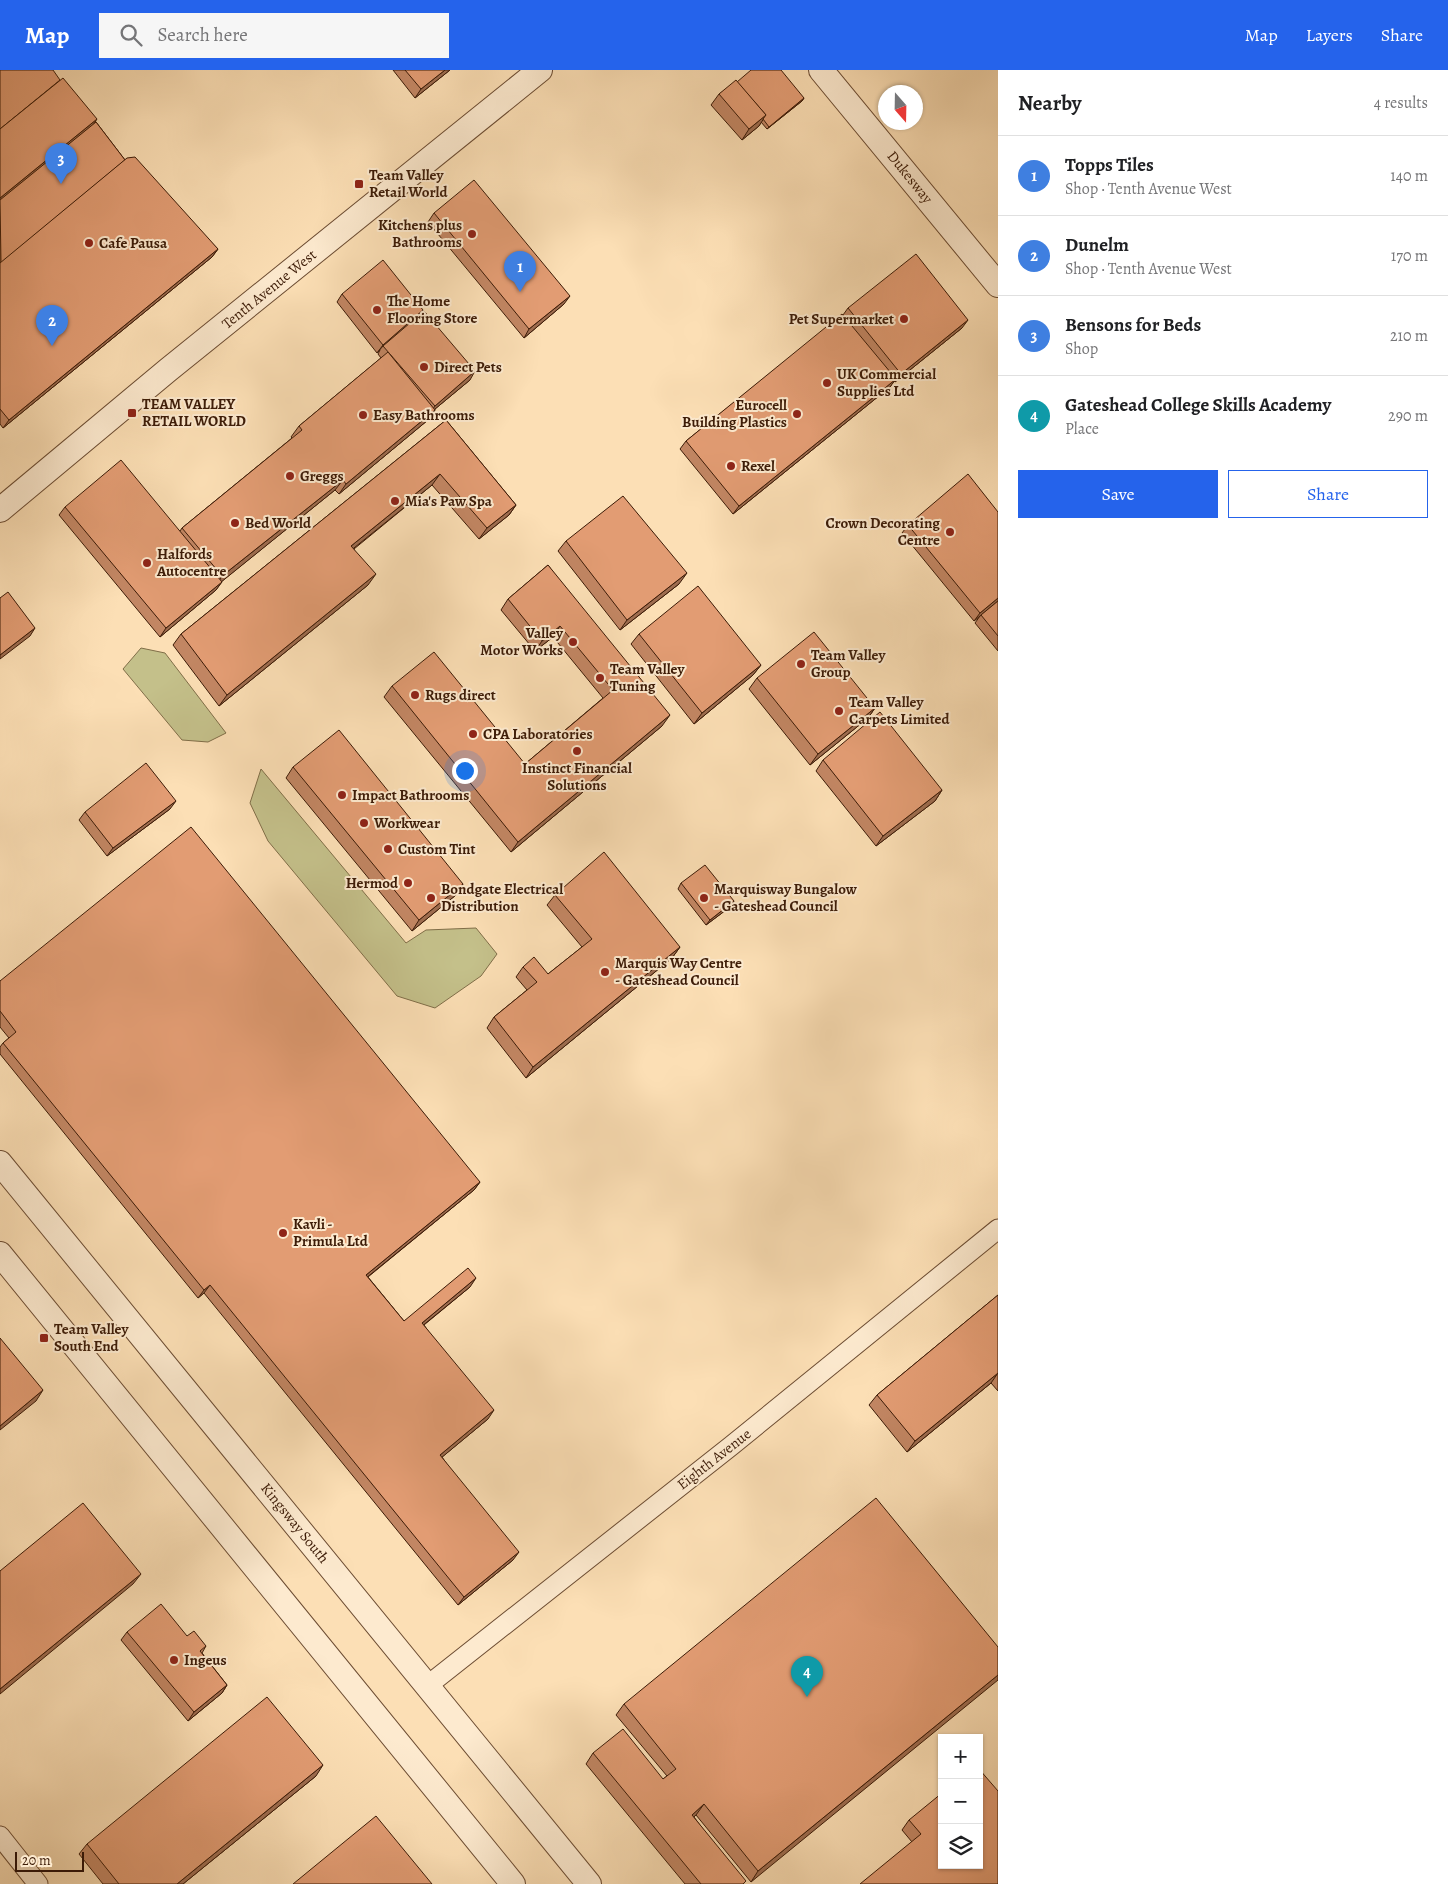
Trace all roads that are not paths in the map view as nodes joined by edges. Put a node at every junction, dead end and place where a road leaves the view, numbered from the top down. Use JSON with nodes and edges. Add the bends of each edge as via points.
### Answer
{"nodes":[{"id":1,"x":540,"y":70,"type":"edge"},
{"id":2,"x":822,"y":70,"type":"edge"},
{"id":3,"x":998,"y":285,"type":"edge"},
{"id":4,"x":0,"y":510,"type":"edge"},
{"id":5,"x":0,"y":1163,"type":"edge"},
{"id":6,"x":998,"y":1229,"type":"edge"},
{"id":7,"x":0,"y":1254,"type":"edge"},
{"id":8,"x":427,"y":1686,"type":"junction"},
{"id":9,"x":0,"y":1836,"type":"edge"},
{"id":10,"x":38,"y":1884,"type":"edge"},
{"id":11,"x":513,"y":1884,"type":"edge"},
{"id":12,"x":589,"y":1884,"type":"edge"}],
"edges":[{"from":1,"to":4,"type":"street","name":"Tenth Avenue West"},
{"from":2,"to":3,"type":"street","name":"Dukesway"},
{"from":5,"to":8,"type":"street","name":"Kingsway South"},
{"from":6,"to":8,"type":"street","name":"Eighth Avenue","via":[[739,1440]]},
{"from":7,"to":11,"type":"street"},
{"from":8,"to":12,"type":"street","name":"Kingsway South"},
{"from":9,"to":10,"type":"street"}]}
